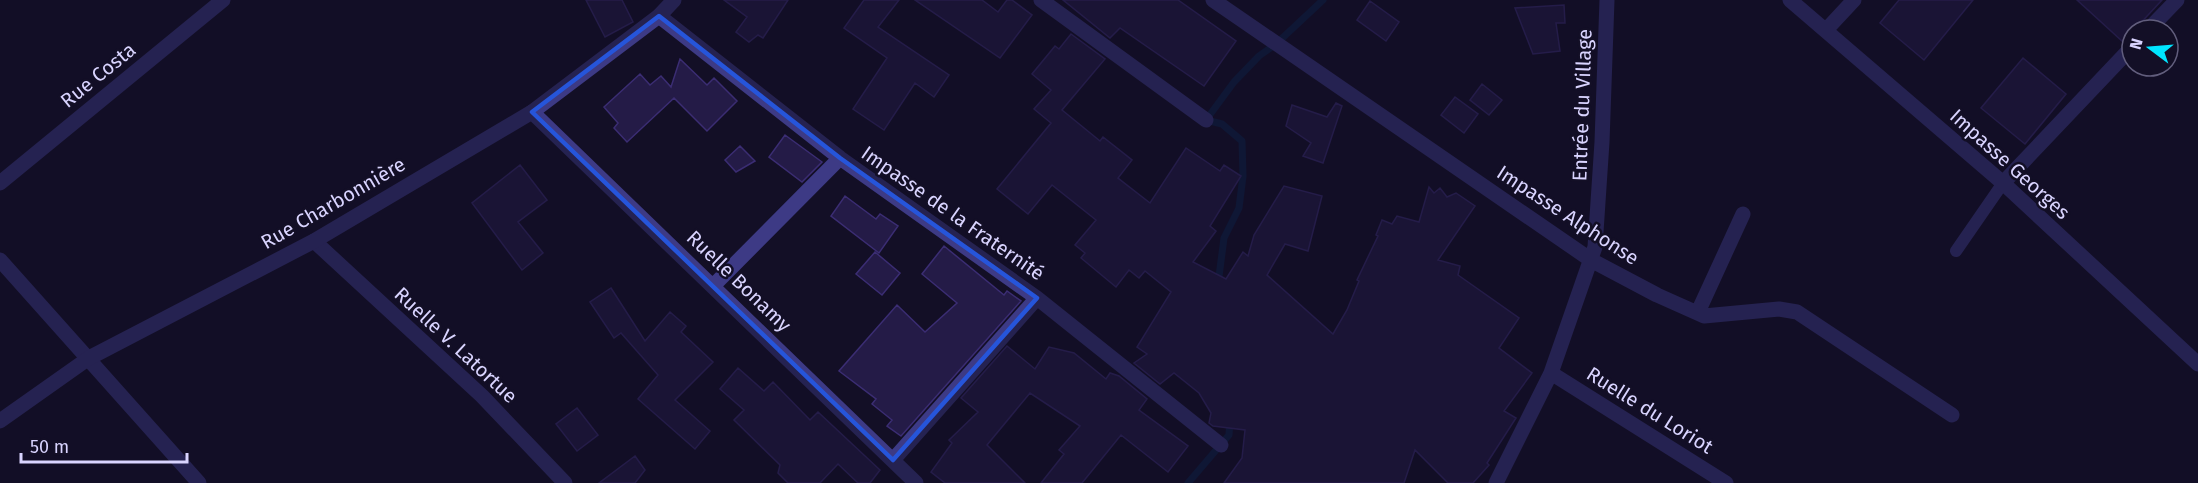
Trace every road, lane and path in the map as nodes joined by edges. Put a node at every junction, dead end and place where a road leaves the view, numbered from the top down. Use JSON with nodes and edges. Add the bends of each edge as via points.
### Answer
{"nodes":[{"id":1,"x":223,"y":0,"type":"edge"},
{"id":2,"x":674,"y":0,"type":"edge"},
{"id":3,"x":1041,"y":0,"type":"edge"},
{"id":4,"x":1213,"y":0,"type":"edge"},
{"id":5,"x":1607,"y":0,"type":"edge"},
{"id":6,"x":1790,"y":0,"type":"edge"},
{"id":7,"x":1854,"y":0,"type":"edge"},
{"id":8,"x":2177,"y":0,"type":"edge"},
{"id":9,"x":659,"y":16,"type":"junction"},
{"id":10,"x":2160,"y":18,"type":"edge"},
{"id":11,"x":1826,"y":30,"type":"junction"},
{"id":12,"x":2120,"y":60,"type":"edge"},
{"id":13,"x":532,"y":112,"type":"junction"},
{"id":14,"x":1206,"y":120,"type":"dead end"},
{"id":15,"x":840,"y":158,"type":"junction"},
{"id":16,"x":0,"y":183,"type":"edge"},
{"id":17,"x":2003,"y":183,"type":"junction"},
{"id":18,"x":1743,"y":214,"type":"dead end"},
{"id":19,"x":314,"y":241,"type":"junction"},
{"id":20,"x":1956,"y":251,"type":"dead end"},
{"id":21,"x":1593,"y":254,"type":"junction"},
{"id":22,"x":0,"y":260,"type":"edge"},
{"id":23,"x":714,"y":285,"type":"junction"},
{"id":24,"x":1037,"y":298,"type":"junction"},
{"id":25,"x":1698,"y":312,"type":"junction"},
{"id":26,"x":89,"y":358,"type":"junction"},
{"id":27,"x":2198,"y":364,"type":"edge"},
{"id":28,"x":1551,"y":373,"type":"junction"},
{"id":29,"x":1952,"y":415,"type":"dead end"},
{"id":30,"x":0,"y":421,"type":"edge"},
{"id":31,"x":1221,"y":445,"type":"dead end"},
{"id":32,"x":893,"y":460,"type":"junction"},
{"id":33,"x":199,"y":483,"type":"edge"},
{"id":34,"x":565,"y":483,"type":"edge"},
{"id":35,"x":916,"y":483,"type":"edge"},
{"id":36,"x":1496,"y":483,"type":"edge"},
{"id":37,"x":1726,"y":483,"type":"edge"}],
"edges":[{"from":1,"to":16,"type":"street","name":"Rue Costa"},
{"from":2,"to":9,"type":"street","name":"Rue Charbonnière"},
{"from":3,"to":14,"type":"street"},
{"from":4,"to":21,"type":"street","name":"Impasse Alphonse"},
{"from":5,"to":21,"type":"street","name":"Entrée du Village"},
{"from":6,"to":11,"type":"street","name":"Impasse Georges"},
{"from":7,"to":11,"type":"street"},
{"from":8,"to":10,"type":"street"},
{"from":9,"to":13,"type":"street","name":"Rue Charbonnière"},
{"from":9,"to":15,"type":"street","name":"Impasse de la Fraternité"},
{"from":11,"to":17,"type":"street","name":"Impasse Georges"},
{"from":12,"to":17,"type":"street"},
{"from":13,"to":19,"type":"street","name":"Rue Charbonnière"},
{"from":13,"to":23,"type":"street","name":"Ruelle Bonamy"},
{"from":15,"to":23,"type":"street"},
{"from":15,"to":24,"type":"street","name":"Impasse de la Fraternité"},
{"from":17,"to":20,"type":"lane"},
{"from":17,"to":27,"type":"street","name":"Impasse Georges"},
{"from":18,"to":25,"type":"street"},
{"from":19,"to":26,"type":"street","name":"Rue Charbonnière"},
{"from":19,"to":34,"type":"street","name":"Ruelle V. Latortue","via":[[482,396]]},
{"from":21,"to":25,"type":"street","name":"Impasse Alphonse","via":[[1657,295]]},
{"from":21,"to":28,"type":"street","name":"Entrée du Village"},
{"from":22,"to":26,"type":"street"},
{"from":23,"to":32,"type":"street","name":"Ruelle Bonamy"},
{"from":24,"to":31,"type":"street","name":"Impasse de la Fraternité"},
{"from":24,"to":32,"type":"street"},
{"from":25,"to":29,"type":"street","name":"Impasse Alphonse","via":[[1712,317],[1779,309],[1797,312]]},
{"from":26,"to":30,"type":"street","name":"Rue Charbonnière"},
{"from":26,"to":33,"type":"street"},
{"from":28,"to":36,"type":"street","name":"Entrée du Village"},
{"from":28,"to":37,"type":"street","name":"Ruelle du Loriot"},
{"from":32,"to":35,"type":"street","name":"Ruelle Bonamy"}]}
